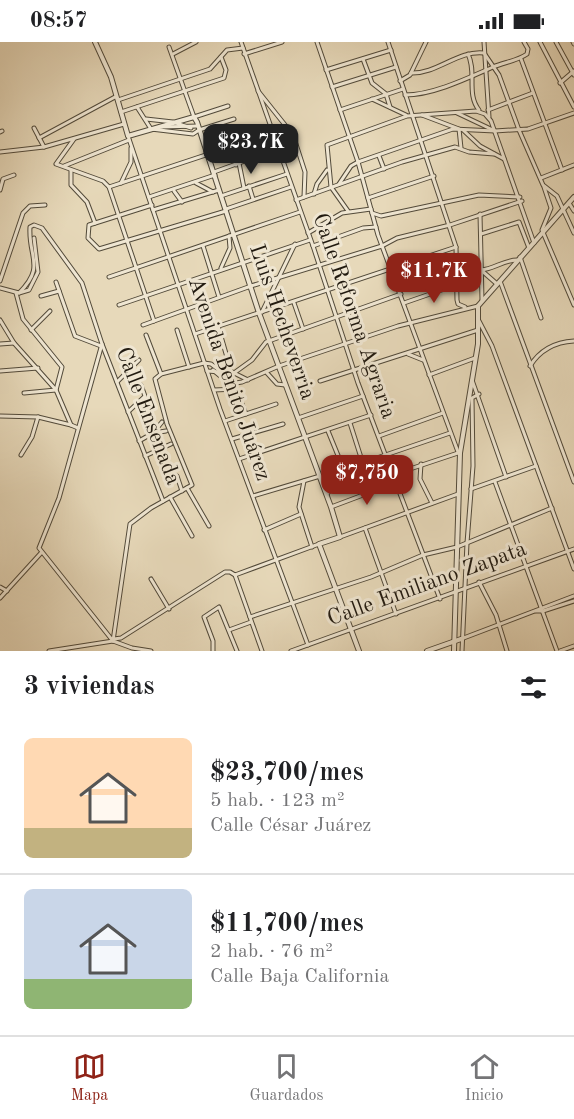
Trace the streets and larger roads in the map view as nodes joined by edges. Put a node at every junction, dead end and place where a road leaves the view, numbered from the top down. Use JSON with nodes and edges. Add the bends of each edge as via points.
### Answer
{"nodes":[{"id":1,"x":95,"y":42,"type":"edge"},
{"id":2,"x":195,"y":42,"type":"edge"},
{"id":3,"x":241,"y":42,"type":"edge"},
{"id":4,"x":282,"y":42,"type":"edge"},
{"id":5,"x":317,"y":42,"type":"edge"},
{"id":6,"x":388,"y":42,"type":"edge"},
{"id":7,"x":426,"y":42,"type":"edge"},
{"id":8,"x":484,"y":42,"type":"edge"},
{"id":9,"x":524,"y":42,"type":"edge"},
{"id":10,"x":540,"y":42,"type":"edge"},
{"id":11,"x":556,"y":42,"type":"edge"},
{"id":12,"x":169,"y":46,"type":"dead end"},
{"id":13,"x":243,"y":48,"type":"junction"},
{"id":14,"x":391,"y":50,"type":"junction"},
{"id":15,"x":484,"y":53,"type":"junction"},
{"id":16,"x":173,"y":54,"type":"junction"},
{"id":17,"x":244,"y":54,"type":"junction"},
{"id":18,"x":468,"y":54,"type":"junction"},
{"id":19,"x":220,"y":56,"type":"junction"},
{"id":20,"x":363,"y":59,"type":"junction"},
{"id":21,"x":520,"y":59,"type":"junction"},
{"id":22,"x":495,"y":66,"type":"junction"},
{"id":23,"x":396,"y":67,"type":"junction"},
{"id":24,"x":326,"y":70,"type":"junction"},
{"id":25,"x":485,"y":71,"type":"junction"},
{"id":26,"x":411,"y":73,"type":"junction"},
{"id":27,"x":573,"y":73,"type":"edge"},
{"id":28,"x":369,"y":76,"type":"junction"},
{"id":29,"x":180,"y":78,"type":"junction"},
{"id":30,"x":471,"y":78,"type":"junction"},
{"id":31,"x":400,"y":81,"type":"junction"},
{"id":32,"x":560,"y":83,"type":"junction"},
{"id":33,"x":332,"y":88,"type":"junction"},
{"id":34,"x":403,"y":89,"type":"junction"},
{"id":35,"x":257,"y":91,"type":"junction"},
{"id":36,"x":184,"y":92,"type":"junction"},
{"id":37,"x":533,"y":93,"type":"junction"},
{"id":38,"x":386,"y":94,"type":"junction"},
{"id":39,"x":405,"y":95,"type":"junction"},
{"id":40,"x":116,"y":99,"type":"junction"},
{"id":41,"x":372,"y":99,"type":"junction"},
{"id":42,"x":509,"y":101,"type":"junction"},
{"id":43,"x":228,"y":106,"type":"dead end"},
{"id":44,"x":137,"y":107,"type":"junction"},
{"id":45,"x":390,"y":107,"type":"junction"},
{"id":46,"x":574,"y":107,"type":"edge"},
{"id":47,"x":340,"y":110,"type":"junction"},
{"id":48,"x":488,"y":110,"type":"junction"},
{"id":49,"x":120,"y":112,"type":"junction"},
{"id":50,"x":455,"y":112,"type":"junction"},
{"id":51,"x":480,"y":112,"type":"junction"},
{"id":52,"x":574,"y":113,"type":"edge"},
{"id":53,"x":420,"y":115,"type":"junction"},
{"id":54,"x":407,"y":116,"type":"junction"},
{"id":55,"x":194,"y":117,"type":"junction"},
{"id":56,"x":414,"y":117,"type":"junction"},
{"id":57,"x":489,"y":117,"type":"junction"},
{"id":58,"x":144,"y":119,"type":"junction"},
{"id":59,"x":234,"y":119,"type":"dead end"},
{"id":60,"x":173,"y":122,"type":"junction"},
{"id":61,"x":543,"y":122,"type":"junction"},
{"id":62,"x":124,"y":124,"type":"junction"},
{"id":63,"x":159,"y":127,"type":"junction"},
{"id":64,"x":34,"y":128,"type":"dead end"},
{"id":65,"x":190,"y":128,"type":"junction"},
{"id":66,"x":199,"y":128,"type":"junction"},
{"id":67,"x":151,"y":129,"type":"junction"},
{"id":68,"x":460,"y":129,"type":"junction"},
{"id":69,"x":519,"y":130,"type":"junction"},
{"id":70,"x":495,"y":131,"type":"junction"},
{"id":71,"x":272,"y":133,"type":"junction"},
{"id":72,"x":348,"y":136,"type":"junction"},
{"id":73,"x":39,"y":138,"type":"junction"},
{"id":74,"x":74,"y":139,"type":"junction"},
{"id":75,"x":422,"y":139,"type":"junction"},
{"id":76,"x":130,"y":140,"type":"junction"},
{"id":77,"x":250,"y":141,"type":"junction"},
{"id":78,"x":44,"y":147,"type":"junction"},
{"id":79,"x":230,"y":148,"type":"junction"},
{"id":80,"x":461,"y":148,"type":"junction"},
{"id":81,"x":278,"y":149,"type":"junction"},
{"id":82,"x":0,"y":152,"type":"edge"},
{"id":83,"x":208,"y":154,"type":"junction"},
{"id":84,"x":427,"y":154,"type":"junction"},
{"id":85,"x":494,"y":154,"type":"junction"},
{"id":86,"x":263,"y":155,"type":"junction"},
{"id":87,"x":379,"y":156,"type":"junction"},
{"id":88,"x":505,"y":160,"type":"junction"},
{"id":89,"x":358,"y":162,"type":"junction"},
{"id":90,"x":238,"y":164,"type":"junction"},
{"id":91,"x":574,"y":165,"type":"edge"},
{"id":92,"x":64,"y":166,"type":"junction"},
{"id":93,"x":328,"y":169,"type":"junction"},
{"id":94,"x":384,"y":169,"type":"junction"},
{"id":95,"x":71,"y":170,"type":"junction"},
{"id":96,"x":562,"y":170,"type":"junction"},
{"id":97,"x":214,"y":174,"type":"junction"},
{"id":98,"x":287,"y":174,"type":"junction"},
{"id":99,"x":14,"y":175,"type":"dead end"},
{"id":100,"x":141,"y":176,"type":"junction"},
{"id":101,"x":362,"y":176,"type":"junction"},
{"id":102,"x":434,"y":176,"type":"junction"},
{"id":103,"x":541,"y":178,"type":"junction"},
{"id":104,"x":121,"y":183,"type":"junction"},
{"id":105,"x":196,"y":183,"type":"junction"},
{"id":106,"x":339,"y":184,"type":"junction"},
{"id":107,"x":249,"y":186,"type":"junction"},
{"id":108,"x":109,"y":187,"type":"junction"},
{"id":109,"x":291,"y":187,"type":"junction"},
{"id":110,"x":331,"y":187,"type":"junction"},
{"id":111,"x":544,"y":187,"type":"junction"},
{"id":112,"x":244,"y":188,"type":"junction"},
{"id":113,"x":0,"y":190,"type":"edge"},
{"id":114,"x":174,"y":190,"type":"junction"},
{"id":115,"x":219,"y":190,"type":"junction"},
{"id":116,"x":213,"y":192,"type":"junction"},
{"id":117,"x":314,"y":194,"type":"junction"},
{"id":118,"x":221,"y":196,"type":"junction"},
{"id":119,"x":149,"y":197,"type":"junction"},
{"id":120,"x":574,"y":197,"type":"edge"},
{"id":121,"x":304,"y":198,"type":"junction"},
{"id":122,"x":368,"y":198,"type":"junction"},
{"id":123,"x":521,"y":199,"type":"junction"},
{"id":124,"x":253,"y":200,"type":"junction"},
{"id":125,"x":296,"y":200,"type":"junction"},
{"id":126,"x":182,"y":202,"type":"junction"},
{"id":127,"x":569,"y":203,"type":"junction"},
{"id":128,"x":45,"y":205,"type":"dead end"},
{"id":129,"x":152,"y":205,"type":"junction"},
{"id":130,"x":443,"y":205,"type":"junction"},
{"id":131,"x":564,"y":209,"type":"junction"},
{"id":132,"x":153,"y":210,"type":"junction"},
{"id":133,"x":226,"y":210,"type":"junction"},
{"id":134,"x":348,"y":211,"type":"junction"},
{"id":135,"x":372,"y":211,"type":"junction"},
{"id":136,"x":574,"y":211,"type":"edge"},
{"id":137,"x":300,"y":212,"type":"junction"},
{"id":138,"x":480,"y":213,"type":"junction"},
{"id":139,"x":120,"y":216,"type":"junction"},
{"id":140,"x":96,"y":223,"type":"junction"},
{"id":141,"x":450,"y":225,"type":"junction"},
{"id":142,"x":376,"y":227,"type":"junction"},
{"id":143,"x":161,"y":232,"type":"junction"},
{"id":144,"x":308,"y":233,"type":"junction"},
{"id":145,"x":544,"y":233,"type":"junction"},
{"id":146,"x":574,"y":233,"type":"edge"},
{"id":147,"x":234,"y":234,"type":"junction"},
{"id":148,"x":481,"y":234,"type":"junction"},
{"id":149,"x":229,"y":236,"type":"junction"},
{"id":150,"x":34,"y":238,"type":"dead end"},
{"id":151,"x":310,"y":240,"type":"junction"},
{"id":152,"x":129,"y":242,"type":"junction"},
{"id":153,"x":534,"y":243,"type":"junction"},
{"id":154,"x":295,"y":244,"type":"junction"},
{"id":155,"x":203,"y":246,"type":"junction"},
{"id":156,"x":313,"y":246,"type":"junction"},
{"id":157,"x":382,"y":246,"type":"junction"},
{"id":158,"x":456,"y":247,"type":"junction"},
{"id":159,"x":529,"y":248,"type":"junction"},
{"id":160,"x":458,"y":255,"type":"junction"},
{"id":161,"x":170,"y":256,"type":"junction"},
{"id":162,"x":518,"y":259,"type":"junction"},
{"id":163,"x":243,"y":261,"type":"junction"},
{"id":164,"x":319,"y":267,"type":"junction"},
{"id":165,"x":391,"y":267,"type":"junction"},
{"id":166,"x":137,"y":268,"type":"junction"},
{"id":167,"x":221,"y":268,"type":"junction"},
{"id":168,"x":481,"y":270,"type":"junction"},
{"id":169,"x":457,"y":271,"type":"junction"},
{"id":170,"x":211,"y":272,"type":"junction"},
{"id":171,"x":109,"y":277,"type":"dead end"},
{"id":172,"x":278,"y":280,"type":"junction"},
{"id":173,"x":0,"y":281,"type":"edge"},
{"id":174,"x":56,"y":282,"type":"dead end"},
{"id":175,"x":499,"y":282,"type":"junction"},
{"id":176,"x":178,"y":283,"type":"junction"},
{"id":177,"x":457,"y":285,"type":"junction"},
{"id":178,"x":251,"y":286,"type":"junction"},
{"id":179,"x":0,"y":288,"type":"edge"},
{"id":180,"x":326,"y":289,"type":"junction"},
{"id":181,"x":58,"y":291,"type":"junction"},
{"id":182,"x":400,"y":292,"type":"junction"},
{"id":183,"x":17,"y":293,"type":"junction"},
{"id":184,"x":144,"y":295,"type":"junction"},
{"id":185,"x":41,"y":296,"type":"dead end"},
{"id":186,"x":219,"y":297,"type":"junction"},
{"id":187,"x":294,"y":302,"type":"junction"},
{"id":188,"x":404,"y":303,"type":"junction"},
{"id":189,"x":480,"y":304,"type":"junction"},
{"id":190,"x":574,"y":304,"type":"edge"},
{"id":191,"x":119,"y":305,"type":"dead end"},
{"id":192,"x":467,"y":307,"type":"junction"},
{"id":193,"x":187,"y":309,"type":"junction"},
{"id":194,"x":50,"y":311,"type":"dead end"},
{"id":195,"x":261,"y":313,"type":"junction"},
{"id":196,"x":335,"y":318,"type":"junction"},
{"id":197,"x":541,"y":318,"type":"dead end"},
{"id":198,"x":0,"y":320,"type":"edge"},
{"id":199,"x":478,"y":320,"type":"junction"},
{"id":200,"x":154,"y":321,"type":"junction"},
{"id":201,"x":410,"y":323,"type":"junction"},
{"id":202,"x":143,"y":325,"type":"dead end"},
{"id":203,"x":218,"y":326,"type":"junction"},
{"id":204,"x":303,"y":329,"type":"junction"},
{"id":205,"x":31,"y":330,"type":"junction"},
{"id":206,"x":177,"y":330,"type":"dead end"},
{"id":207,"x":478,"y":330,"type":"junction"},
{"id":208,"x":195,"y":334,"type":"junction"},
{"id":209,"x":146,"y":335,"type":"dead end"},
{"id":210,"x":270,"y":340,"type":"junction"},
{"id":211,"x":574,"y":341,"type":"edge"},
{"id":212,"x":14,"y":342,"type":"junction"},
{"id":213,"x":0,"y":344,"type":"edge"},
{"id":214,"x":345,"y":344,"type":"junction"},
{"id":215,"x":102,"y":345,"type":"junction"},
{"id":216,"x":418,"y":350,"type":"junction"},
{"id":217,"x":407,"y":353,"type":"junction"},
{"id":218,"x":476,"y":358,"type":"junction"},
{"id":219,"x":139,"y":360,"type":"dead end"},
{"id":220,"x":423,"y":360,"type":"junction"},
{"id":221,"x":204,"y":363,"type":"junction"},
{"id":222,"x":279,"y":366,"type":"junction"},
{"id":223,"x":530,"y":366,"type":"junction"},
{"id":224,"x":189,"y":367,"type":"junction"},
{"id":225,"x":38,"y":368,"type":"junction"},
{"id":226,"x":213,"y":370,"type":"junction"},
{"id":227,"x":219,"y":370,"type":"junction"},
{"id":228,"x":353,"y":370,"type":"junction"},
{"id":229,"x":0,"y":371,"type":"edge"},
{"id":230,"x":207,"y":371,"type":"junction"},
{"id":231,"x":233,"y":372,"type":"junction"},
{"id":232,"x":267,"y":373,"type":"junction"},
{"id":233,"x":161,"y":374,"type":"junction"},
{"id":234,"x":429,"y":375,"type":"junction"},
{"id":235,"x":472,"y":379,"type":"junction"},
{"id":236,"x":248,"y":380,"type":"junction"},
{"id":237,"x":320,"y":381,"type":"dead end"},
{"id":238,"x":117,"y":382,"type":"junction"},
{"id":239,"x":230,"y":384,"type":"junction"},
{"id":240,"x":141,"y":385,"type":"dead end"},
{"id":241,"x":285,"y":385,"type":"junction"},
{"id":242,"x":236,"y":388,"type":"junction"},
{"id":243,"x":56,"y":390,"type":"junction"},
{"id":244,"x":214,"y":390,"type":"junction"},
{"id":245,"x":24,"y":393,"type":"dead end"},
{"id":246,"x":478,"y":394,"type":"junction"},
{"id":247,"x":363,"y":396,"type":"junction"},
{"id":248,"x":145,"y":397,"type":"junction"},
{"id":249,"x":470,"y":400,"type":"junction"},
{"id":250,"x":276,"y":404,"type":"dead end"},
{"id":251,"x":150,"y":410,"type":"dead end"},
{"id":252,"x":128,"y":412,"type":"junction"},
{"id":253,"x":443,"y":413,"type":"junction"},
{"id":254,"x":246,"y":414,"type":"junction"},
{"id":255,"x":371,"y":415,"type":"junction"},
{"id":256,"x":0,"y":416,"type":"edge"},
{"id":257,"x":38,"y":417,"type":"junction"},
{"id":258,"x":298,"y":418,"type":"junction"},
{"id":259,"x":225,"y":421,"type":"junction"},
{"id":260,"x":162,"y":422,"type":"dead end"},
{"id":261,"x":350,"y":423,"type":"junction"},
{"id":262,"x":283,"y":424,"type":"dead end"},
{"id":263,"x":71,"y":425,"type":"junction"},
{"id":264,"x":78,"y":428,"type":"junction"},
{"id":265,"x":165,"y":431,"type":"dead end"},
{"id":266,"x":328,"y":431,"type":"junction"},
{"id":267,"x":153,"y":433,"type":"junction"},
{"id":268,"x":450,"y":433,"type":"junction"},
{"id":269,"x":379,"y":436,"type":"junction"},
{"id":270,"x":305,"y":438,"type":"junction"},
{"id":271,"x":232,"y":440,"type":"junction"},
{"id":272,"x":139,"y":441,"type":"junction"},
{"id":273,"x":171,"y":444,"type":"dead end"},
{"id":274,"x":459,"y":453,"type":"junction"},
{"id":275,"x":385,"y":454,"type":"junction"},
{"id":276,"x":21,"y":455,"type":"dead end"},
{"id":277,"x":145,"y":456,"type":"junction"},
{"id":278,"x":239,"y":459,"type":"junction"},
{"id":279,"x":364,"y":464,"type":"junction"},
{"id":280,"x":421,"y":464,"type":"junction"},
{"id":281,"x":536,"y":466,"type":"junction"},
{"id":282,"x":320,"y":475,"type":"junction"},
{"id":283,"x":346,"y":475,"type":"junction"},
{"id":284,"x":392,"y":475,"type":"junction"},
{"id":285,"x":177,"y":476,"type":"dead end"},
{"id":286,"x":341,"y":477,"type":"junction"},
{"id":287,"x":506,"y":477,"type":"junction"},
{"id":288,"x":304,"y":481,"type":"junction"},
{"id":289,"x":495,"y":482,"type":"junction"},
{"id":290,"x":574,"y":482,"type":"edge"},
{"id":291,"x":395,"y":483,"type":"junction"},
{"id":292,"x":324,"y":484,"type":"junction"},
{"id":293,"x":187,"y":488,"type":"junction"},
{"id":294,"x":471,"y":489,"type":"junction"},
{"id":295,"x":182,"y":491,"type":"junction"},
{"id":296,"x":327,"y":494,"type":"junction"},
{"id":297,"x":458,"y":494,"type":"junction"},
{"id":298,"x":252,"y":496,"type":"junction"},
{"id":299,"x":170,"y":497,"type":"junction"},
{"id":300,"x":163,"y":501,"type":"junction"},
{"id":301,"x":432,"y":503,"type":"junction"},
{"id":302,"x":331,"y":507,"type":"junction"},
{"id":303,"x":552,"y":508,"type":"junction"},
{"id":304,"x":406,"y":512,"type":"junction"},
{"id":305,"x":301,"y":514,"type":"junction"},
{"id":306,"x":209,"y":526,"type":"dead end"},
{"id":307,"x":512,"y":526,"type":"junction"},
{"id":308,"x":365,"y":528,"type":"junction"},
{"id":309,"x":264,"y":530,"type":"junction"},
{"id":310,"x":192,"y":536,"type":"dead end"},
{"id":311,"x":340,"y":537,"type":"junction"},
{"id":312,"x":467,"y":543,"type":"junction"},
{"id":313,"x":319,"y":544,"type":"junction"},
{"id":314,"x":312,"y":547,"type":"junction"},
{"id":315,"x":457,"y":547,"type":"junction"},
{"id":316,"x":574,"y":549,"type":"edge"},
{"id":317,"x":567,"y":551,"type":"junction"},
{"id":318,"x":41,"y":553,"type":"junction"},
{"id":319,"x":423,"y":555,"type":"junction"},
{"id":320,"x":276,"y":559,"type":"junction"},
{"id":321,"x":526,"y":565,"type":"junction"},
{"id":322,"x":574,"y":569,"type":"edge"},
{"id":323,"x":381,"y":572,"type":"junction"},
{"id":324,"x":235,"y":575,"type":"junction"},
{"id":325,"x":151,"y":579,"type":"dead end"},
{"id":326,"x":479,"y":582,"type":"junction"},
{"id":327,"x":0,"y":587,"type":"edge"},
{"id":328,"x":336,"y":588,"type":"junction"},
{"id":329,"x":465,"y":588,"type":"junction"},
{"id":330,"x":7,"y":591,"type":"junction"},
{"id":331,"x":455,"y":592,"type":"junction"},
{"id":332,"x":574,"y":596,"type":"edge"},
{"id":333,"x":0,"y":597,"type":"edge"},
{"id":334,"x":440,"y":599,"type":"junction"},
{"id":335,"x":574,"y":601,"type":"edge"},
{"id":336,"x":293,"y":602,"type":"junction"},
{"id":337,"x":169,"y":609,"type":"junction"},
{"id":338,"x":542,"y":609,"type":"junction"},
{"id":339,"x":396,"y":614,"type":"junction"},
{"id":340,"x":251,"y":619,"type":"junction"},
{"id":341,"x":498,"y":626,"type":"junction"},
{"id":342,"x":230,"y":630,"type":"junction"},
{"id":343,"x":352,"y":630,"type":"junction"},
{"id":344,"x":461,"y":639,"type":"junction"},
{"id":345,"x":113,"y":640,"type":"junction"},
{"id":346,"x":453,"y":642,"type":"junction"},
{"id":347,"x":308,"y":645,"type":"junction"},
{"id":348,"x":574,"y":646,"type":"edge"},
{"id":349,"x":132,"y":650,"type":"edge"},
{"id":350,"x":49,"y":651,"type":"edge"},
{"id":351,"x":151,"y":651,"type":"edge"},
{"id":352,"x":213,"y":651,"type":"edge"},
{"id":353,"x":237,"y":651,"type":"edge"},
{"id":354,"x":262,"y":651,"type":"edge"},
{"id":355,"x":291,"y":651,"type":"edge"},
{"id":356,"x":359,"y":651,"type":"edge"},
{"id":357,"x":428,"y":651,"type":"edge"},
{"id":358,"x":454,"y":651,"type":"edge"},
{"id":359,"x":462,"y":651,"type":"edge"},
{"id":360,"x":507,"y":651,"type":"edge"},
{"id":361,"x":559,"y":651,"type":"edge"}],
"edges":[{"from":1,"to":40,"type":"street","name":"Avenida Benito Juárez"},
{"from":2,"to":16,"type":"street"},
{"from":3,"to":13,"type":"street","name":"Calle Reforma Agraria"},
{"from":4,"to":17,"type":"street"},
{"from":5,"to":24,"type":"street"},
{"from":6,"to":14,"type":"street"},
{"from":7,"to":26,"type":"street"},
{"from":8,"to":15,"type":"street"},
{"from":9,"to":21,"type":"street","via":[[527,54]]},
{"from":10,"to":32,"type":"street"},
{"from":11,"to":27,"type":"street"},
{"from":12,"to":16,"type":"street"},
{"from":13,"to":17,"type":"street","name":"Calle Reforma Agraria"},
{"from":13,"to":19,"type":"street","via":[[227,50]]},
{"from":14,"to":20,"type":"street"},
{"from":14,"to":23,"type":"street"},
{"from":15,"to":18,"type":"street"},
{"from":15,"to":22,"type":"street"},
{"from":15,"to":25,"type":"street"},
{"from":16,"to":29,"type":"street"},
{"from":17,"to":35,"type":"street","name":"Calle Reforma Agraria"},
{"from":18,"to":26,"type":"street","via":[[430,71]]},
{"from":18,"to":30,"type":"street","via":[[473,64]]},
{"from":19,"to":29,"type":"street","via":[[210,69]]},
{"from":19,"to":36,"type":"street","via":[[226,76]]},
{"from":20,"to":24,"type":"street"},
{"from":20,"to":28,"type":"street"},
{"from":21,"to":22,"type":"street"},
{"from":21,"to":37,"type":"street"},
{"from":22,"to":25,"type":"street"},
{"from":22,"to":42,"type":"street"},
{"from":23,"to":28,"type":"street"},
{"from":23,"to":31,"type":"street"},
{"from":24,"to":33,"type":"street"},
{"from":25,"to":30,"type":"street"},
{"from":25,"to":48,"type":"street"},
{"from":26,"to":31,"type":"street"},
{"from":27,"to":32,"type":"street"},
{"from":28,"to":33,"type":"street"},
{"from":28,"to":38,"type":"street"},
{"from":29,"to":36,"type":"street"},
{"from":29,"to":40,"type":"street"},
{"from":30,"to":39,"type":"street","via":[[423,94]]},
{"from":30,"to":51,"type":"street","via":[[473,103]]},
{"from":31,"to":34,"type":"street"},
{"from":32,"to":46,"type":"street"},
{"from":33,"to":47,"type":"street"},
{"from":34,"to":38,"type":"street"},
{"from":34,"to":39,"type":"street"},
{"from":35,"to":71,"type":"street","name":"Calle Reforma Agraria"},
{"from":35,"to":121,"type":"street","via":[[293,135],[305,172]]},
{"from":36,"to":44,"type":"street"},
{"from":36,"to":55,"type":"street"},
{"from":37,"to":42,"type":"street"},
{"from":37,"to":61,"type":"street"},
{"from":38,"to":41,"type":"street"},
{"from":38,"to":45,"type":"street"},
{"from":39,"to":56,"type":"street"},
{"from":40,"to":49,"type":"street","name":"Avenida Benito Juárez"},
{"from":40,"to":73,"type":"street"},
{"from":41,"to":45,"type":"street"},
{"from":41,"to":47,"type":"street"},
{"from":42,"to":48,"type":"street"},
{"from":42,"to":69,"type":"street"},
{"from":43,"to":55,"type":"street"},
{"from":44,"to":49,"type":"street"},
{"from":44,"to":58,"type":"street"},
{"from":45,"to":54,"type":"street"},
{"from":47,"to":72,"type":"street"},
{"from":48,"to":57,"type":"street"},
{"from":49,"to":62,"type":"street","name":"Avenida Benito Juárez"},
{"from":50,"to":51,"type":"street"},
{"from":50,"to":53,"type":"street"},
{"from":50,"to":70,"type":"street"},
{"from":51,"to":57,"type":"street"},
{"from":52,"to":61,"type":"street"},
{"from":53,"to":56,"type":"street"},
{"from":53,"to":68,"type":"street"},
{"from":54,"to":56,"type":"street"},
{"from":54,"to":72,"type":"street"},
{"from":55,"to":60,"type":"street"},
{"from":55,"to":66,"type":"street","name":"Luis Hecheverria"},
{"from":56,"to":75,"type":"street"},
{"from":57,"to":70,"type":"street"},
{"from":58,"to":60,"type":"street"},
{"from":58,"to":67,"type":"street"},
{"from":59,"to":66,"type":"street"},
{"from":60,"to":63,"type":"street"},
{"from":60,"to":65,"type":"street"},
{"from":61,"to":69,"type":"street"},
{"from":61,"to":96,"type":"street"},
{"from":62,"to":74,"type":"street"},
{"from":62,"to":76,"type":"street","name":"Avenida Benito Juárez"},
{"from":63,"to":65,"type":"street"},
{"from":63,"to":67,"type":"street"},
{"from":64,"to":73,"type":"street"},
{"from":65,"to":66,"type":"street"},
{"from":66,"to":67,"type":"street","via":[[193,134]]},
{"from":66,"to":83,"type":"street","name":"Luis Hecheverria"},
{"from":67,"to":76,"type":"street"},
{"from":68,"to":70,"type":"street"},
{"from":68,"to":75,"type":"street"},
{"from":68,"to":80,"type":"street"},
{"from":68,"to":85,"type":"street"},
{"from":69,"to":70,"type":"street"},
{"from":69,"to":103,"type":"street"},
{"from":70,"to":88,"type":"street"},
{"from":71,"to":77,"type":"street"},
{"from":71,"to":81,"type":"street","name":"Calle Reforma Agraria"},
{"from":72,"to":89,"type":"street"},
{"from":72,"to":93,"type":"street","via":[[331,142],[326,149]]},
{"from":73,"to":78,"type":"street"},
{"from":74,"to":78,"type":"street"},
{"from":74,"to":92,"type":"street","via":[[56,162],[57,166]]},
{"from":75,"to":84,"type":"street"},
{"from":75,"to":87,"type":"street"},
{"from":76,"to":92,"type":"street"},
{"from":76,"to":100,"type":"street","name":"Avenida Benito Juárez"},
{"from":76,"to":104,"type":"street","via":[[131,162]]},
{"from":77,"to":79,"type":"street"},
{"from":77,"to":86,"type":"street"},
{"from":78,"to":82,"type":"street"},
{"from":79,"to":83,"type":"street"},
{"from":79,"to":90,"type":"street"},
{"from":80,"to":84,"type":"street"},
{"from":80,"to":85,"type":"street"},
{"from":81,"to":86,"type":"street"},
{"from":81,"to":98,"type":"street","name":"Calle Reforma Agraria"},
{"from":83,"to":97,"type":"street","name":"Luis Hecheverria"},
{"from":83,"to":100,"type":"street"},
{"from":84,"to":94,"type":"street"},
{"from":84,"to":102,"type":"street"},
{"from":85,"to":88,"type":"street"},
{"from":86,"to":90,"type":"street"},
{"from":87,"to":89,"type":"street"},
{"from":87,"to":94,"type":"street"},
{"from":88,"to":123,"type":"street"},
{"from":89,"to":101,"type":"street"},
{"from":89,"to":106,"type":"street"},
{"from":90,"to":97,"type":"street"},
{"from":90,"to":112,"type":"street"},
{"from":91,"to":96,"type":"street"},
{"from":92,"to":95,"type":"street"},
{"from":93,"to":110,"type":"street"},
{"from":93,"to":117,"type":"street"},
{"from":94,"to":101,"type":"street"},
{"from":95,"to":108,"type":"street","via":[[103,181]]},
{"from":95,"to":140,"type":"street","via":[[71,185],[87,202]]},
{"from":96,"to":103,"type":"street"},
{"from":97,"to":105,"type":"street"},
{"from":97,"to":115,"type":"street","name":"Luis Hecheverria"},
{"from":98,"to":107,"type":"street"},
{"from":98,"to":109,"type":"street","name":"Calle Reforma Agraria"},
{"from":99,"to":113,"type":"street","via":[[3,179]]},
{"from":100,"to":104,"type":"street"},
{"from":100,"to":119,"type":"street","name":"Avenida Benito Juárez"},
{"from":101,"to":106,"type":"street"},
{"from":101,"to":122,"type":"street"},
{"from":102,"to":122,"type":"street"},
{"from":102,"to":130,"type":"street"},
{"from":103,"to":111,"type":"street"},
{"from":104,"to":108,"type":"street"},
{"from":105,"to":114,"type":"street"},
{"from":105,"to":116,"type":"street"},
{"from":106,"to":110,"type":"street"},
{"from":107,"to":112,"type":"street"},
{"from":107,"to":124,"type":"street"},
{"from":108,"to":139,"type":"street"},
{"from":109,"to":124,"type":"street"},
{"from":109,"to":125,"type":"street","name":"Calle Reforma Agraria"},
{"from":110,"to":117,"type":"street"},
{"from":110,"to":134,"type":"street"},
{"from":111,"to":131,"type":"street","via":[[557,196]]},
{"from":111,"to":145,"type":"street","via":[[551,208],[542,229]]},
{"from":112,"to":118,"type":"street"},
{"from":114,"to":119,"type":"street"},
{"from":114,"to":126,"type":"street"},
{"from":115,"to":116,"type":"street"},
{"from":115,"to":118,"type":"street","name":"Luis Hecheverria"},
{"from":116,"to":126,"type":"street"},
{"from":117,"to":121,"type":"street"},
{"from":118,"to":133,"type":"street","name":"Luis Hecheverria"},
{"from":119,"to":129,"type":"street","name":"Avenida Benito Juárez"},
{"from":120,"to":127,"type":"street"},
{"from":121,"to":125,"type":"street"},
{"from":122,"to":135,"type":"street"},
{"from":123,"to":130,"type":"street","via":[[479,195]]},
{"from":123,"to":138,"type":"street"},
{"from":123,"to":153,"type":"street"},
{"from":124,"to":133,"type":"street"},
{"from":125,"to":137,"type":"street","name":"Calle Reforma Agraria"},
{"from":126,"to":132,"type":"street"},
{"from":127,"to":131,"type":"street"},
{"from":127,"to":136,"type":"street"},
{"from":128,"to":173,"type":"street","via":[[30,206],[23,213]]},
{"from":129,"to":132,"type":"street","name":"Avenida Benito Juárez"},
{"from":129,"to":139,"type":"street"},
{"from":130,"to":135,"type":"street","via":[[381,216]]},
{"from":130,"to":141,"type":"street"},
{"from":131,"to":145,"type":"street"},
{"from":131,"to":146,"type":"street"},
{"from":132,"to":143,"type":"street","name":"Avenida Benito Juárez"},
{"from":133,"to":143,"type":"street"},
{"from":133,"to":147,"type":"street","name":"Luis Hecheverria"},
{"from":134,"to":135,"type":"street"},
{"from":134,"to":144,"type":"street"},
{"from":135,"to":142,"type":"street"},
{"from":137,"to":144,"type":"street","name":"Calle Reforma Agraria"},
{"from":137,"to":147,"type":"street"},
{"from":138,"to":141,"type":"street"},
{"from":138,"to":148,"type":"street"},
{"from":139,"to":140,"type":"street"},
{"from":139,"to":152,"type":"street"},
{"from":140,"to":152,"type":"street","via":[[89,225],[88,238],[99,249]]},
{"from":141,"to":157,"type":"street","via":[[397,238]]},
{"from":141,"to":158,"type":"street"},
{"from":142,"to":156,"type":"street"},
{"from":142,"to":157,"type":"street"},
{"from":143,"to":152,"type":"street"},
{"from":143,"to":161,"type":"street","name":"Avenida Benito Juárez"},
{"from":144,"to":151,"type":"street","name":"Calle Reforma Agraria"},
{"from":145,"to":153,"type":"street"},
{"from":145,"to":190,"type":"street"},
{"from":147,"to":149,"type":"street"},
{"from":147,"to":163,"type":"street","name":"Luis Hecheverria"},
{"from":148,"to":159,"type":"street","via":[[519,222]]},
{"from":148,"to":168,"type":"street"},
{"from":149,"to":155,"type":"street"},
{"from":149,"to":167,"type":"street","via":[[230,248]]},
{"from":150,"to":183,"type":"street","via":[[38,272],[29,290]]},
{"from":151,"to":154,"type":"street"},
{"from":151,"to":156,"type":"street","name":"Calle Reforma Agraria"},
{"from":152,"to":166,"type":"street"},
{"from":153,"to":159,"type":"street"},
{"from":154,"to":163,"type":"street"},
{"from":154,"to":172,"type":"street"},
{"from":155,"to":161,"type":"street"},
{"from":155,"to":170,"type":"street"},
{"from":156,"to":164,"type":"street","name":"Calle Reforma Agraria"},
{"from":157,"to":164,"type":"street"},
{"from":157,"to":165,"type":"street"},
{"from":158,"to":160,"type":"street"},
{"from":158,"to":165,"type":"street"},
{"from":159,"to":162,"type":"street"},
{"from":160,"to":168,"type":"street"},
{"from":160,"to":169,"type":"street"},
{"from":161,"to":166,"type":"street"},
{"from":161,"to":176,"type":"street","name":"Avenida Benito Juárez"},
{"from":162,"to":168,"type":"street"},
{"from":162,"to":175,"type":"street"},
{"from":162,"to":197,"type":"street"},
{"from":163,"to":167,"type":"street"},
{"from":163,"to":178,"type":"street","name":"Luis Hecheverria"},
{"from":164,"to":172,"type":"street"},
{"from":164,"to":180,"type":"street","name":"Calle Reforma Agraria"},
{"from":165,"to":180,"type":"street"},
{"from":165,"to":182,"type":"street"},
{"from":166,"to":171,"type":"street"},
{"from":166,"to":184,"type":"street"},
{"from":167,"to":170,"type":"street"},
{"from":168,"to":169,"type":"street"},
{"from":168,"to":175,"type":"street"},
{"from":168,"to":189,"type":"street"},
{"from":169,"to":177,"type":"street"},
{"from":169,"to":182,"type":"street"},
{"from":170,"to":176,"type":"street"},
{"from":170,"to":186,"type":"street"},
{"from":172,"to":178,"type":"street"},
{"from":172,"to":195,"type":"street"},
{"from":174,"to":181,"type":"street"},
{"from":175,"to":189,"type":"street"},
{"from":175,"to":223,"type":"street"},
{"from":176,"to":184,"type":"street"},
{"from":176,"to":193,"type":"street","name":"Avenida Benito Juárez"},
{"from":177,"to":188,"type":"street"},
{"from":177,"to":192,"type":"street","via":[[458,304]]},
{"from":178,"to":186,"type":"street"},
{"from":178,"to":195,"type":"street","name":"Luis Hecheverria"},
{"from":179,"to":183,"type":"street"},
{"from":180,"to":187,"type":"street"},
{"from":180,"to":196,"type":"street","name":"Calle Reforma Agraria"},
{"from":181,"to":185,"type":"street"},
{"from":181,"to":215,"type":"street","via":[[75,336]]},
{"from":182,"to":188,"type":"street"},
{"from":182,"to":196,"type":"street"},
{"from":183,"to":205,"type":"street","via":[[20,311]]},
{"from":183,"to":215,"type":"street","name":"Calle Ensenada","via":[[31,281],[35,269],[30,231],[34,225],[42,228],[82,283]]},
{"from":184,"to":191,"type":"street"},
{"from":184,"to":200,"type":"street"},
{"from":186,"to":193,"type":"street"},
{"from":187,"to":195,"type":"street"},
{"from":187,"to":204,"type":"street"},
{"from":188,"to":201,"type":"street"},
{"from":189,"to":192,"type":"street"},
{"from":189,"to":199,"type":"street"},
{"from":192,"to":201,"type":"street"},
{"from":193,"to":200,"type":"street"},
{"from":193,"to":208,"type":"street","name":"Avenida Benito Juárez"},
{"from":194,"to":205,"type":"street"},
{"from":195,"to":203,"type":"street"},
{"from":195,"to":210,"type":"street","name":"Luis Hecheverria"},
{"from":196,"to":204,"type":"street"},
{"from":196,"to":214,"type":"street","name":"Calle Reforma Agraria"},
{"from":198,"to":212,"type":"street"},
{"from":199,"to":207,"type":"street"},
{"from":199,"to":281,"type":"street","via":[[492,346]]},
{"from":200,"to":202,"type":"street"},
{"from":201,"to":214,"type":"street"},
{"from":201,"to":216,"type":"street"},
{"from":203,"to":208,"type":"street"},
{"from":203,"to":231,"type":"street"},
{"from":204,"to":210,"type":"street"},
{"from":205,"to":243,"type":"street","via":[[62,365]]},
{"from":206,"to":224,"type":"street"},
{"from":207,"to":216,"type":"street"},
{"from":207,"to":218,"type":"street"},
{"from":208,"to":221,"type":"street","name":"Avenida Benito Juárez"},
{"from":209,"to":233,"type":"street"},
{"from":210,"to":222,"type":"street","name":"Luis Hecheverria"},
{"from":210,"to":231,"type":"street","via":[[248,364]]},
{"from":211,"to":223,"type":"street","via":[[556,344]]},
{"from":212,"to":213,"type":"street"},
{"from":212,"to":225,"type":"street"},
{"from":214,"to":222,"type":"street"},
{"from":214,"to":228,"type":"street","name":"Calle Reforma Agraria"},
{"from":215,"to":238,"type":"street","name":"Calle Ensenada"},
{"from":215,"to":264,"type":"street"},
{"from":216,"to":217,"type":"street"},
{"from":216,"to":220,"type":"street"},
{"from":217,"to":220,"type":"street"},
{"from":217,"to":228,"type":"street"},
{"from":218,"to":234,"type":"street"},
{"from":218,"to":235,"type":"street"},
{"from":219,"to":238,"type":"street"},
{"from":220,"to":234,"type":"street"},
{"from":221,"to":224,"type":"street"},
{"from":221,"to":227,"type":"street"},
{"from":221,"to":230,"type":"street","name":"Avenida Benito Juárez"},
{"from":222,"to":232,"type":"street"},
{"from":222,"to":241,"type":"street","name":"Luis Hecheverria"},
{"from":223,"to":290,"type":"street"},
{"from":224,"to":233,"type":"street"},
{"from":225,"to":229,"type":"street"},
{"from":225,"to":243,"type":"street"},
{"from":226,"to":227,"type":"street"},
{"from":226,"to":230,"type":"street"},
{"from":226,"to":239,"type":"street"},
{"from":227,"to":231,"type":"street"},
{"from":228,"to":237,"type":"street"},
{"from":228,"to":247,"type":"street","name":"Calle Reforma Agraria"},
{"from":230,"to":244,"type":"street","name":"Avenida Benito Juárez"},
{"from":231,"to":236,"type":"street"},
{"from":232,"to":236,"type":"street"},
{"from":232,"to":241,"type":"street","via":[[277,384]]},
{"from":233,"to":293,"type":"street","via":[[154,379],[167,424],[191,481]]},
{"from":234,"to":253,"type":"street"},
{"from":235,"to":246,"type":"street"},
{"from":235,"to":249,"type":"street"},
{"from":236,"to":239,"type":"street"},
{"from":238,"to":252,"type":"street","name":"Calle Ensenada"},
{"from":239,"to":242,"type":"street"},
{"from":240,"to":248,"type":"street"},
{"from":241,"to":258,"type":"street","name":"Luis Hecheverria"},
{"from":242,"to":244,"type":"street"},
{"from":242,"to":254,"type":"street"},
{"from":243,"to":245,"type":"street"},
{"from":243,"to":263,"type":"street"},
{"from":244,"to":259,"type":"street","name":"Avenida Benito Juárez"},
{"from":246,"to":249,"type":"street"},
{"from":246,"to":287,"type":"street"},
{"from":247,"to":255,"type":"street","name":"Calle Reforma Agraria"},
{"from":247,"to":258,"type":"street"},
{"from":248,"to":251,"type":"street"},
{"from":248,"to":252,"type":"street"},
{"from":249,"to":274,"type":"street"},
{"from":249,"to":294,"type":"street"},
{"from":250,"to":254,"type":"street"},
{"from":252,"to":272,"type":"street","name":"Calle Ensenada"},
{"from":253,"to":268,"type":"street"},
{"from":253,"to":269,"type":"street"},
{"from":254,"to":259,"type":"street"},
{"from":255,"to":261,"type":"street"},
{"from":255,"to":269,"type":"street","name":"Calle Reforma Agraria"},
{"from":256,"to":257,"type":"street"},
{"from":257,"to":263,"type":"street"},
{"from":257,"to":276,"type":"street","via":[[32,438]]},
{"from":258,"to":270,"type":"street","name":"Luis Hecheverria"},
{"from":259,"to":271,"type":"street","name":"Avenida Benito Juárez"},
{"from":260,"to":267,"type":"street"},
{"from":261,"to":266,"type":"street"},
{"from":261,"to":279,"type":"street"},
{"from":262,"to":271,"type":"street"},
{"from":263,"to":264,"type":"street"},
{"from":264,"to":318,"type":"street","via":[[59,498],[39,542]]},
{"from":265,"to":267,"type":"street"},
{"from":266,"to":270,"type":"street"},
{"from":266,"to":283,"type":"street"},
{"from":267,"to":272,"type":"street"},
{"from":268,"to":274,"type":"street"},
{"from":268,"to":275,"type":"street"},
{"from":269,"to":275,"type":"street","name":"Calle Reforma Agraria"},
{"from":270,"to":278,"type":"street"},
{"from":270,"to":282,"type":"street","name":"Luis Hecheverria"},
{"from":271,"to":278,"type":"street","name":"Avenida Benito Juárez"},
{"from":272,"to":277,"type":"street","name":"Calle Ensenada"},
{"from":273,"to":277,"type":"street"},
{"from":274,"to":280,"type":"street"},
{"from":274,"to":297,"type":"street"},
{"from":275,"to":279,"type":"street"},
{"from":275,"to":284,"type":"street","name":"Calle Reforma Agraria"},
{"from":277,"to":300,"type":"street","name":"Calle Ensenada"},
{"from":278,"to":298,"type":"street","name":"Avenida Benito Juárez"},
{"from":279,"to":283,"type":"street"},
{"from":280,"to":284,"type":"street"},
{"from":280,"to":301,"type":"street","via":[[420,479]]},
{"from":281,"to":287,"type":"street"},
{"from":281,"to":303,"type":"street"},
{"from":282,"to":288,"type":"street"},
{"from":282,"to":292,"type":"street","name":"Luis Hecheverria"},
{"from":283,"to":286,"type":"street"},
{"from":284,"to":291,"type":"street","name":"Calle Reforma Agraria"},
{"from":285,"to":295,"type":"street"},
{"from":286,"to":292,"type":"street"},
{"from":286,"to":296,"type":"street"},
{"from":287,"to":289,"type":"street"},
{"from":288,"to":298,"type":"street"},
{"from":288,"to":305,"type":"street"},
{"from":289,"to":294,"type":"street"},
{"from":289,"to":307,"type":"street"},
{"from":291,"to":302,"type":"street"},
{"from":291,"to":304,"type":"street","name":"Calle Reforma Agraria"},
{"from":292,"to":296,"type":"street","name":"Luis Hecheverria"},
{"from":293,"to":295,"type":"street"},
{"from":293,"to":306,"type":"street"},
{"from":294,"to":312,"type":"street"},
{"from":295,"to":299,"type":"street"},
{"from":296,"to":302,"type":"street","name":"Luis Hecheverria"},
{"from":297,"to":301,"type":"street"},
{"from":297,"to":315,"type":"street"},
{"from":298,"to":309,"type":"street","name":"Avenida Benito Juárez"},
{"from":299,"to":300,"type":"street"},
{"from":299,"to":310,"type":"street"},
{"from":300,"to":345,"type":"street","via":[[130,524]]},
{"from":301,"to":304,"type":"street"},
{"from":302,"to":311,"type":"street","name":"Luis Hecheverria"},
{"from":303,"to":307,"type":"street"},
{"from":303,"to":317,"type":"street"},
{"from":304,"to":308,"type":"street"},
{"from":304,"to":319,"type":"street","name":"Calle Reforma Agraria"},
{"from":305,"to":309,"type":"street"},
{"from":305,"to":314,"type":"street"},
{"from":307,"to":312,"type":"street"},
{"from":307,"to":321,"type":"street"},
{"from":308,"to":311,"type":"street"},
{"from":308,"to":323,"type":"street"},
{"from":309,"to":320,"type":"street","name":"Avenida Benito Juárez"},
{"from":311,"to":313,"type":"street"},
{"from":312,"to":315,"type":"street"},
{"from":312,"to":329,"type":"street"},
{"from":313,"to":314,"type":"street"},
{"from":313,"to":328,"type":"street"},
{"from":314,"to":320,"type":"street"},
{"from":315,"to":319,"type":"street"},
{"from":315,"to":331,"type":"street"},
{"from":316,"to":317,"type":"street","name":"Calle Emiliano Zapata"},
{"from":317,"to":321,"type":"street","name":"Calle Emiliano Zapata"},
{"from":317,"to":322,"type":"street"},
{"from":318,"to":330,"type":"street"},
{"from":318,"to":345,"type":"street"},
{"from":319,"to":323,"type":"street"},
{"from":319,"to":334,"type":"street","name":"Calle Reforma Agraria"},
{"from":320,"to":324,"type":"street"},
{"from":320,"to":336,"type":"street","name":"Avenida Benito Juárez"},
{"from":321,"to":326,"type":"street","name":"Calle Emiliano Zapata"},
{"from":321,"to":338,"type":"street"},
{"from":323,"to":328,"type":"street"},
{"from":323,"to":339,"type":"street"},
{"from":324,"to":337,"type":"street","via":[[225,572]]},
{"from":324,"to":340,"type":"street"},
{"from":325,"to":337,"type":"street"},
{"from":326,"to":329,"type":"street","name":"Calle Emiliano Zapata"},
{"from":326,"to":341,"type":"street"},
{"from":327,"to":330,"type":"street"},
{"from":328,"to":336,"type":"street"},
{"from":328,"to":343,"type":"street"},
{"from":329,"to":331,"type":"street","name":"Calle Emiliano Zapata"},
{"from":329,"to":344,"type":"street"},
{"from":330,"to":333,"type":"street"},
{"from":331,"to":334,"type":"street","name":"Calle Emiliano Zapata"},
{"from":331,"to":346,"type":"street"},
{"from":332,"to":338,"type":"street"},
{"from":334,"to":339,"type":"street","name":"Calle Emiliano Zapata"},
{"from":335,"to":338,"type":"street"},
{"from":336,"to":340,"type":"street"},
{"from":336,"to":347,"type":"street","name":"Avenida Benito Juárez"},
{"from":337,"to":345,"type":"street"},
{"from":338,"to":341,"type":"street"},
{"from":338,"to":361,"type":"street"},
{"from":339,"to":343,"type":"street","name":"Calle Emiliano Zapata"},
{"from":340,"to":342,"type":"street"},
{"from":340,"to":354,"type":"street"},
{"from":341,"to":344,"type":"street"},
{"from":341,"to":360,"type":"street"},
{"from":342,"to":352,"type":"street","via":[[219,607],[205,615]]},
{"from":342,"to":353,"type":"street"},
{"from":343,"to":347,"type":"street","name":"Calle Emiliano Zapata"},
{"from":343,"to":356,"type":"street"},
{"from":344,"to":346,"type":"street"},
{"from":344,"to":359,"type":"street"},
{"from":345,"to":349,"type":"street"},
{"from":345,"to":350,"type":"street"},
{"from":346,"to":357,"type":"street"},
{"from":346,"to":358,"type":"street"},
{"from":347,"to":355,"type":"street","name":"Calle Emiliano Zapata"},
{"from":348,"to":361,"type":"street"},
{"from":349,"to":351,"type":"street"}]}
